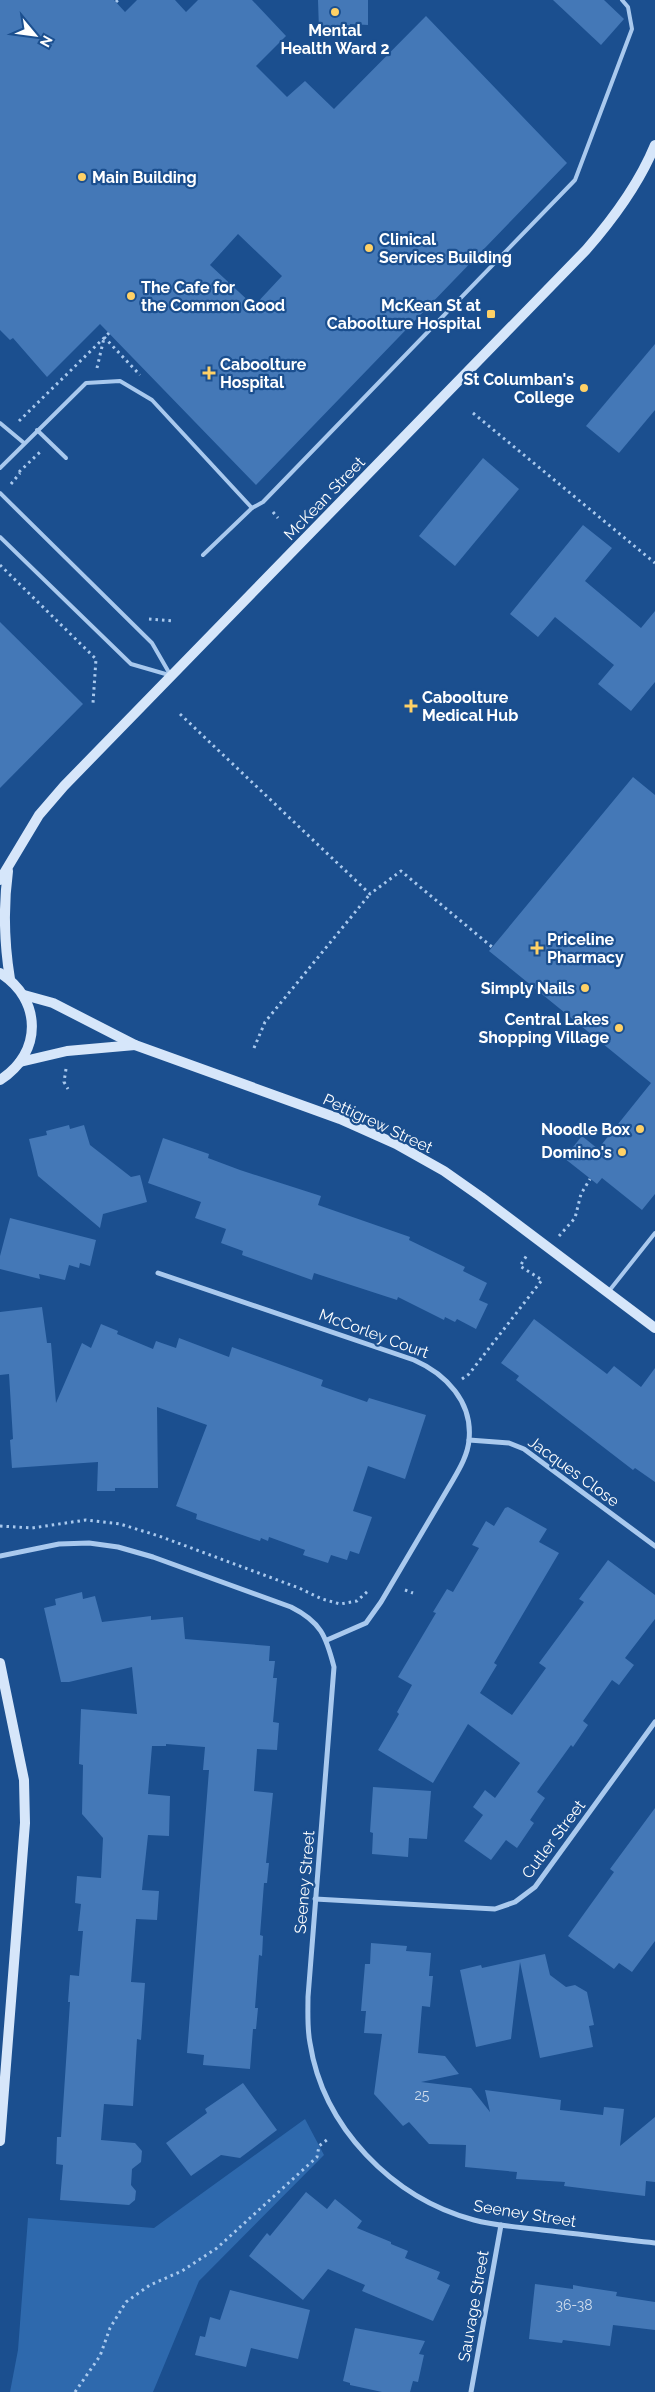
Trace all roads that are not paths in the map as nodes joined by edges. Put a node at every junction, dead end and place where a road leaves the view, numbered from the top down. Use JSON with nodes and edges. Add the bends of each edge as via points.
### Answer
{"nodes":[{"id":1,"x":622,"y":0,"type":"edge"},
{"id":2,"x":655,"y":145,"type":"edge"},
{"id":3,"x":0,"y":423,"type":"edge"},
{"id":4,"x":37,"y":430,"type":"junction"},
{"id":5,"x":24,"y":443,"type":"junction"},
{"id":6,"x":66,"y":458,"type":"dead end"},
{"id":7,"x":0,"y":468,"type":"edge"},
{"id":8,"x":0,"y":493,"type":"edge"},
{"id":9,"x":252,"y":508,"type":"junction"},
{"id":10,"x":0,"y":537,"type":"edge"},
{"id":11,"x":203,"y":555,"type":"dead end"},
{"id":12,"x":171,"y":676,"type":"junction"},
{"id":13,"x":8,"y":868,"type":"junction"},
{"id":14,"x":0,"y":880,"type":"edge"},
{"id":15,"x":0,"y":973,"type":"edge"},
{"id":16,"x":10,"y":979,"type":"junction"},
{"id":17,"x":24,"y":995,"type":"junction"},
{"id":18,"x":135,"y":1045,"type":"junction"},
{"id":19,"x":20,"y":1062,"type":"junction"},
{"id":20,"x":0,"y":1080,"type":"edge"},
{"id":21,"x":655,"y":1233,"type":"edge"},
{"id":22,"x":158,"y":1272,"type":"dead end"},
{"id":23,"x":608,"y":1293,"type":"junction"},
{"id":24,"x":655,"y":1328,"type":"edge"},
{"id":25,"x":469,"y":1440,"type":"junction"},
{"id":26,"x":655,"y":1546,"type":"edge"},
{"id":27,"x":0,"y":1556,"type":"edge"},
{"id":28,"x":327,"y":1640,"type":"junction"},
{"id":29,"x":0,"y":1663,"type":"edge"},
{"id":30,"x":655,"y":1722,"type":"edge"},
{"id":31,"x":315,"y":1899,"type":"junction"},
{"id":32,"x":0,"y":2141,"type":"edge"},
{"id":33,"x":500,"y":2225,"type":"junction"},
{"id":34,"x":655,"y":2243,"type":"edge"},
{"id":35,"x":471,"y":2392,"type":"edge"}],
"edges":[{"from":1,"to":9,"type":"lane","via":[[628,7],[632,29],[575,180],[263,502]]},
{"from":2,"to":12,"type":"main road","name":"McKean Street","via":[[627,198],[586,250]]},
{"from":3,"to":5,"type":"lane"},
{"from":4,"to":5,"type":"lane"},
{"from":4,"to":6,"type":"lane"},
{"from":4,"to":9,"type":"lane","via":[[86,383],[120,381],[152,400]]},
{"from":5,"to":7,"type":"lane"},
{"from":8,"to":12,"type":"lane","via":[[152,643]]},
{"from":9,"to":11,"type":"lane"},
{"from":10,"to":12,"type":"lane","via":[[131,664]]},
{"from":12,"to":13,"type":"main road","name":"McKean Street","via":[[39,814]]},
{"from":13,"to":14,"type":"main road","name":"McKean Street"},
{"from":13,"to":16,"type":"main road","name":"McKean Street","via":[[3,910]]},
{"from":15,"to":16,"type":"main road"},
{"from":16,"to":17,"type":"main road"},
{"from":17,"to":18,"type":"main road","name":"Pettigrew Street","via":[[53,1003]]},
{"from":17,"to":19,"type":"main road","via":[[32,1029]]},
{"from":18,"to":19,"type":"main road","name":"Pettigrew Street","via":[[67,1052]]},
{"from":18,"to":23,"type":"main road","name":"Pettigrew Street","via":[[340,1119],[396,1144],[444,1171]]},
{"from":19,"to":20,"type":"main road"},
{"from":21,"to":23,"type":"lane"},
{"from":22,"to":25,"type":"street","name":"McCorley Court","via":[[433,1368],[452,1385],[462,1401]]},
{"from":23,"to":24,"type":"main road","name":"Pettigrew Street"},
{"from":25,"to":26,"type":"street","name":"Jacques Close","via":[[509,1443],[524,1449]]},
{"from":25,"to":28,"type":"street","name":"McCorley Court","via":[[464,1460],[453,1480],[366,1623]]},
{"from":27,"to":28,"type":"street","name":"Seeney Street","via":[[59,1544],[89,1543],[118,1547],[291,1607],[308,1616]]},
{"from":28,"to":31,"type":"street","name":"Seeney Street","via":[[334,1667],[333,1693]]},
{"from":29,"to":32,"type":"main road","via":[[24,1780],[25,1823]]},
{"from":30,"to":31,"type":"street","name":"Cutler Street","via":[[535,1887],[515,1902],[495,1909]]},
{"from":31,"to":33,"type":"street","name":"Seeney Street","via":[[308,1997],[309,2042],[317,2073],[343,2128],[387,2175],[413,2194],[458,2214]]},
{"from":33,"to":34,"type":"street","name":"Seeney Street"},
{"from":33,"to":35,"type":"street","name":"Sauvage Street"}]}
